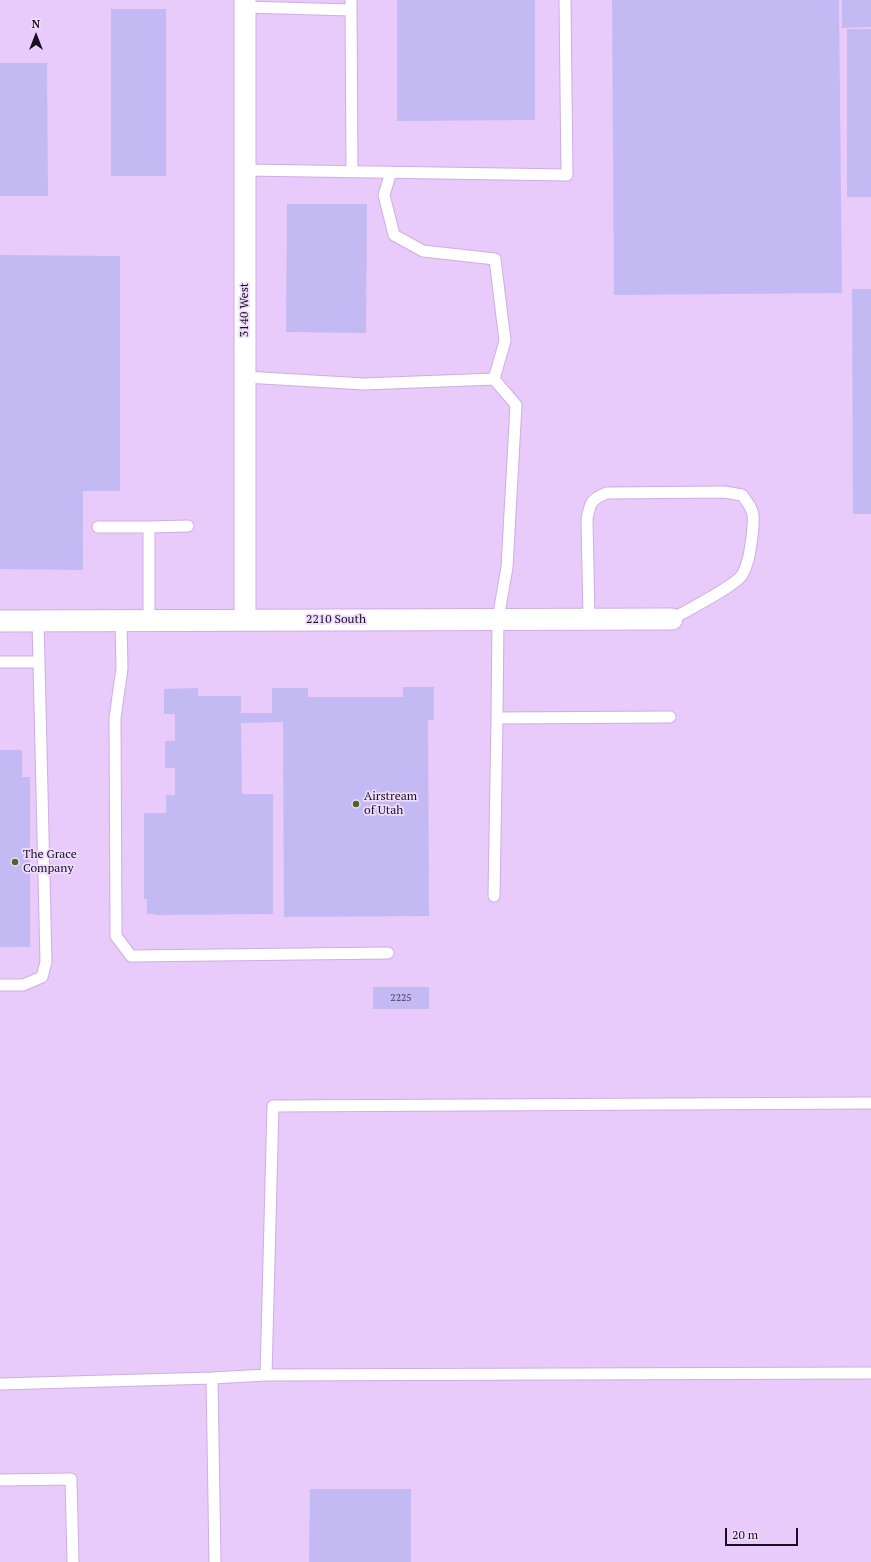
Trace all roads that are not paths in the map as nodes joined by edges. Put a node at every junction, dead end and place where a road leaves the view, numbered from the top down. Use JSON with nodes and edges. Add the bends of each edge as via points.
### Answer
{"nodes":[{"id":1,"x":565,"y":0,"type":"edge"},
{"id":2,"x":245,"y":3,"type":"edge"},
{"id":3,"x":351,"y":5,"type":"edge"},
{"id":4,"x":245,"y":170,"type":"junction"},
{"id":5,"x":352,"y":172,"type":"junction"},
{"id":6,"x":391,"y":172,"type":"junction"},
{"id":7,"x":245,"y":377,"type":"junction"},
{"id":8,"x":494,"y":379,"type":"junction"},
{"id":9,"x":188,"y":526,"type":"dead end"},
{"id":10,"x":98,"y":527,"type":"dead end"},
{"id":11,"x":149,"y":527,"type":"junction"},
{"id":12,"x":498,"y":619,"type":"junction"},
{"id":13,"x":589,"y":619,"type":"junction"},
{"id":14,"x":672,"y":619,"type":"joint"},
{"id":15,"x":121,"y":620,"type":"junction"},
{"id":16,"x":150,"y":620,"type":"junction"},
{"id":17,"x":245,"y":620,"type":"junction"},
{"id":18,"x":0,"y":621,"type":"edge"},
{"id":19,"x":38,"y":621,"type":"junction"},
{"id":20,"x":0,"y":662,"type":"edge"},
{"id":21,"x":38,"y":662,"type":"junction"},
{"id":22,"x":670,"y":717,"type":"dead end"},
{"id":23,"x":497,"y":718,"type":"junction"},
{"id":24,"x":494,"y":896,"type":"dead end"},
{"id":25,"x":388,"y":953,"type":"dead end"},
{"id":26,"x":0,"y":985,"type":"edge"},
{"id":27,"x":871,"y":1103,"type":"edge"},
{"id":28,"x":871,"y":1373,"type":"edge"},
{"id":29,"x":266,"y":1374,"type":"junction"},
{"id":30,"x":212,"y":1378,"type":"junction"},
{"id":31,"x":0,"y":1384,"type":"edge"},
{"id":32,"x":0,"y":1480,"type":"edge"},
{"id":33,"x":73,"y":1562,"type":"edge"},
{"id":34,"x":216,"y":1562,"type":"edge"}],
"edges":[{"from":1,"to":6,"type":"lane","via":[[567,175]]},
{"from":2,"to":3,"type":"lane"},
{"from":2,"to":4,"type":"street","name":"3140 West"},
{"from":3,"to":5,"type":"lane"},
{"from":4,"to":5,"type":"lane"},
{"from":4,"to":7,"type":"street","name":"3140 West"},
{"from":5,"to":6,"type":"lane"},
{"from":6,"to":8,"type":"lane","via":[[384,196],[394,235],[423,251],[495,259],[505,341]]},
{"from":7,"to":8,"type":"lane","via":[[364,384]]},
{"from":7,"to":17,"type":"street","name":"3140 West"},
{"from":8,"to":12,"type":"lane","via":[[516,405],[507,567]]},
{"from":9,"to":11,"type":"lane"},
{"from":10,"to":11,"type":"lane"},
{"from":11,"to":16,"type":"lane"},
{"from":12,"to":13,"type":"street","name":"2210 South"},
{"from":12,"to":17,"type":"street","name":"2210 South"},
{"from":12,"to":23,"type":"lane"},
{"from":13,"to":14,"type":"street","name":"2210 South"},
{"from":13,"to":14,"type":"lane","via":[[587,519],[590,505],[597,497],[607,493],[724,492],[742,495],[752,507],[754,516],[749,559],[741,576],[720,592]]},
{"from":15,"to":16,"type":"street","name":"2210 South"},
{"from":15,"to":19,"type":"street","name":"2210 South"},
{"from":15,"to":25,"type":"lane","via":[[122,668],[115,718],[116,936],[131,956]]},
{"from":16,"to":17,"type":"street","name":"2210 South"},
{"from":18,"to":19,"type":"street","name":"2210 South"},
{"from":19,"to":21,"type":"lane"},
{"from":20,"to":21,"type":"lane"},
{"from":21,"to":26,"type":"lane","via":[[46,962],[42,977],[23,985]]},
{"from":22,"to":23,"type":"lane"},
{"from":23,"to":24,"type":"lane"},
{"from":27,"to":29,"type":"lane","via":[[272,1106]]},
{"from":28,"to":29,"type":"lane"},
{"from":29,"to":30,"type":"lane"},
{"from":30,"to":31,"type":"lane"},
{"from":30,"to":34,"type":"lane"},
{"from":32,"to":33,"type":"lane","via":[[72,1480]]}]}
